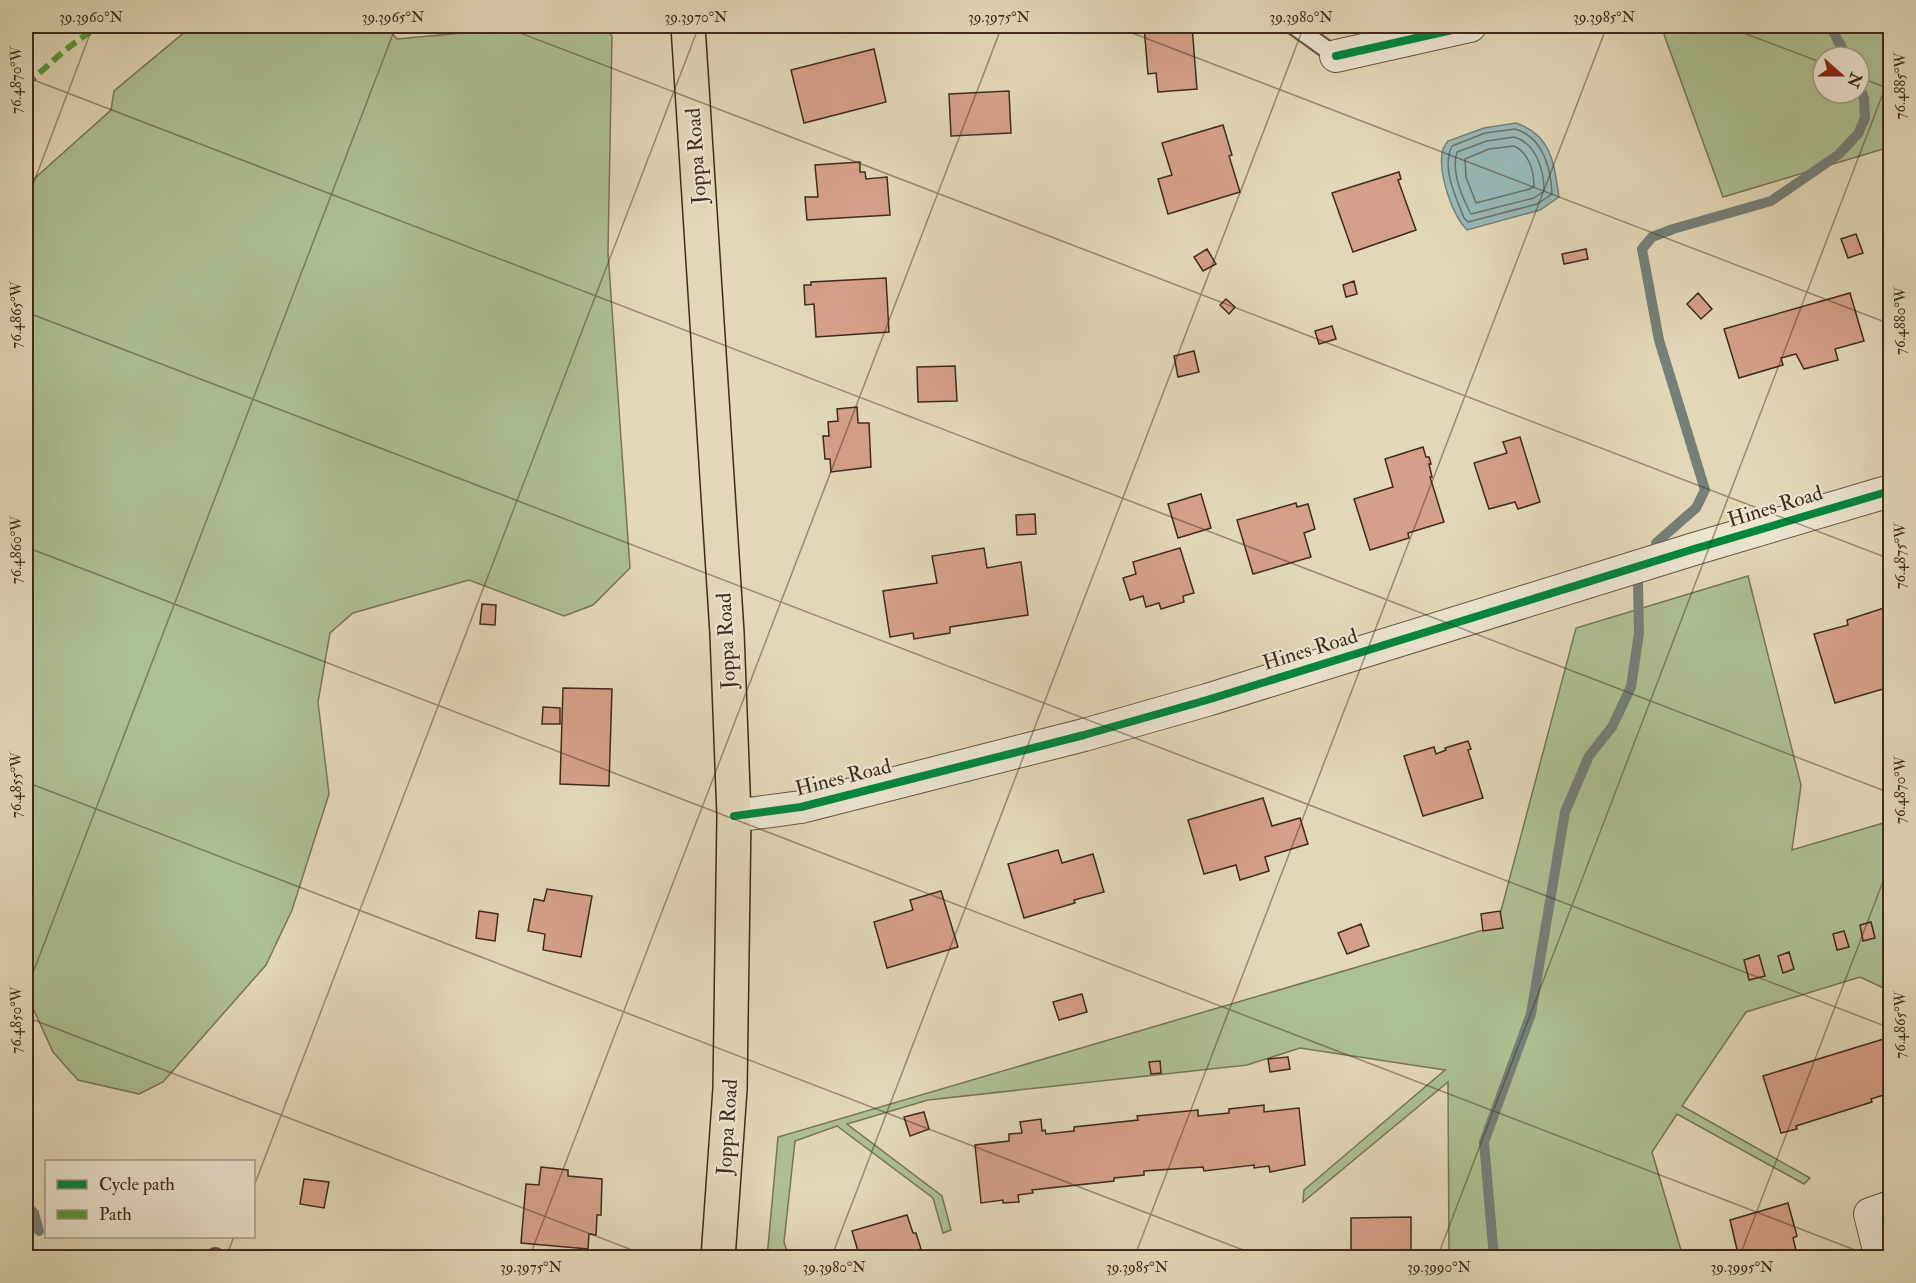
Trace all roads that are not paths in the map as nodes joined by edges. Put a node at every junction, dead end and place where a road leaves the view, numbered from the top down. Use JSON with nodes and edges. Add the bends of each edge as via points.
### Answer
{"nodes":[{"id":1,"x":688,"y":26,"type":"edge"},
{"id":2,"x":1294,"y":26,"type":"edge"},
{"id":3,"x":1470,"y":26,"type":"edge"},
{"id":4,"x":1336,"y":56,"type":"joint"},
{"id":5,"x":1890,"y":491,"type":"edge"},
{"id":6,"x":734,"y":816,"type":"junction"},
{"id":7,"x":1890,"y":1207,"type":"edge"},
{"id":8,"x":718,"y":1257,"type":"edge"},
{"id":9,"x":1881,"y":1257,"type":"edge"}],
"edges":[{"from":1,"to":6,"type":"main road","name":"Joppa Road","via":[[727,633]]},
{"from":2,"to":4,"type":"lane"},
{"from":3,"to":4,"type":"street"},
{"from":5,"to":6,"type":"street","name":"Hines Road","via":[[1096,732],[801,807]]},
{"from":6,"to":8,"type":"main road","name":"Joppa Road","via":[[730,1089]]},
{"from":7,"to":9,"type":"street","via":[[1870,1214]]}]}
